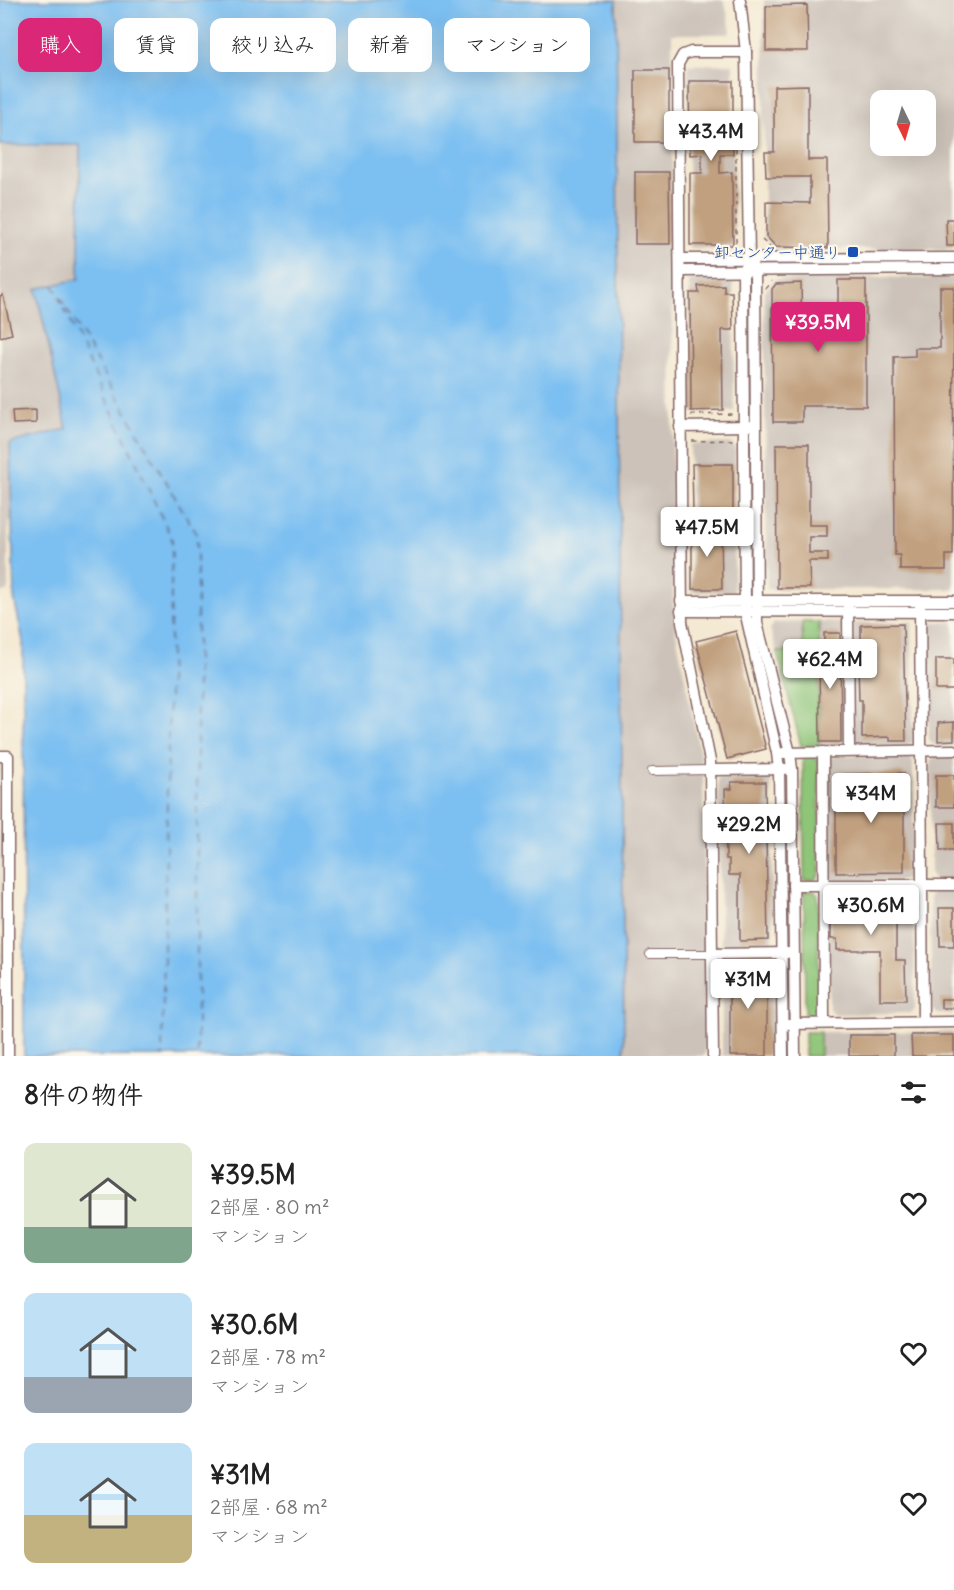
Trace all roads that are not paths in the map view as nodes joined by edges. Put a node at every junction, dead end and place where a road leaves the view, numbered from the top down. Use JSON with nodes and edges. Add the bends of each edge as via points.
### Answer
{"nodes":[{"id":1,"x":740,"y":0,"type":"edge"},
{"id":2,"x":746,"y":52,"type":"junction"},
{"id":3,"x":954,"y":258,"type":"edge"},
{"id":4,"x":749,"y":259,"type":"junction"},
{"id":5,"x":680,"y":265,"type":"junction"},
{"id":6,"x":954,"y":269,"type":"edge"},
{"id":7,"x":749,"y":271,"type":"junction"},
{"id":8,"x":744,"y":426,"type":"junction"},
{"id":9,"x":755,"y":426,"type":"junction"},
{"id":10,"x":680,"y":427,"type":"junction"},
{"id":11,"x":954,"y":601,"type":"edge"},
{"id":12,"x":681,"y":606,"type":"junction"},
{"id":13,"x":745,"y":606,"type":"junction"},
{"id":14,"x":756,"y":606,"type":"junction"},
{"id":15,"x":920,"y":606,"type":"junction"},
{"id":16,"x":848,"y":607,"type":"junction"},
{"id":17,"x":954,"y":612,"type":"edge"},
{"id":18,"x":954,"y":750,"type":"edge"},
{"id":19,"x":849,"y":751,"type":"junction"},
{"id":20,"x":921,"y":751,"type":"junction"},
{"id":21,"x":823,"y":752,"type":"junction"},
{"id":22,"x":777,"y":753,"type":"junction"},
{"id":23,"x":790,"y":753,"type":"junction"},
{"id":24,"x":0,"y":756,"type":"edge"},
{"id":25,"x":792,"y":769,"type":"junction"},
{"id":26,"x":711,"y":770,"type":"junction"},
{"id":27,"x":779,"y":770,"type":"junction"},
{"id":28,"x":652,"y":771,"type":"dead end"},
{"id":29,"x":793,"y":885,"type":"junction"},
{"id":30,"x":824,"y":885,"type":"junction"},
{"id":31,"x":922,"y":885,"type":"junction"},
{"id":32,"x":954,"y":885,"type":"edge"},
{"id":33,"x":4,"y":935,"type":"edge"},
{"id":34,"x":782,"y":953,"type":"junction"},
{"id":35,"x":794,"y":953,"type":"junction"},
{"id":36,"x":650,"y":954,"type":"dead end"},
{"id":37,"x":712,"y":954,"type":"junction"},
{"id":38,"x":923,"y":1022,"type":"junction"},
{"id":39,"x":954,"y":1022,"type":"edge"},
{"id":40,"x":824,"y":1023,"type":"junction"},
{"id":41,"x":788,"y":1024,"type":"junction"},
{"id":42,"x":8,"y":1056,"type":"edge"},
{"id":43,"x":713,"y":1056,"type":"edge"},
{"id":44,"x":783,"y":1056,"type":"edge"},
{"id":45,"x":795,"y":1056,"type":"edge"}],
"edges":[{"from":1,"to":2,"type":"street"},
{"from":2,"to":4,"type":"street"},
{"from":2,"to":5,"type":"street","via":[[691,52],[682,55],[678,64]]},
{"from":3,"to":4,"type":"street"},
{"from":4,"to":5,"type":"street"},
{"from":4,"to":7,"type":"street"},
{"from":5,"to":7,"type":"street"},
{"from":5,"to":10,"type":"street"},
{"from":6,"to":7,"type":"street"},
{"from":7,"to":8,"type":"street"},
{"from":7,"to":9,"type":"street"},
{"from":8,"to":9,"type":"street"},
{"from":8,"to":10,"type":"street"},
{"from":8,"to":13,"type":"street"},
{"from":9,"to":14,"type":"street"},
{"from":10,"to":12,"type":"street"},
{"from":11,"to":15,"type":"street"},
{"from":12,"to":13,"type":"street"},
{"from":12,"to":26,"type":"street"},
{"from":13,"to":14,"type":"street"},
{"from":13,"to":22,"type":"street"},
{"from":14,"to":16,"type":"street"},
{"from":14,"to":23,"type":"street","via":[[758,631]]},
{"from":15,"to":16,"type":"street"},
{"from":15,"to":17,"type":"street"},
{"from":15,"to":20,"type":"street"},
{"from":16,"to":19,"type":"street"},
{"from":18,"to":20,"type":"street"},
{"from":19,"to":20,"type":"street"},
{"from":19,"to":21,"type":"street"},
{"from":20,"to":31,"type":"street"},
{"from":21,"to":23,"type":"street"},
{"from":21,"to":30,"type":"street"},
{"from":22,"to":23,"type":"street"},
{"from":22,"to":27,"type":"street"},
{"from":23,"to":25,"type":"street"},
{"from":24,"to":33,"type":"street","via":[[8,756]]},
{"from":25,"to":27,"type":"street"},
{"from":25,"to":29,"type":"street"},
{"from":26,"to":27,"type":"street"},
{"from":26,"to":28,"type":"street"},
{"from":26,"to":37,"type":"street"},
{"from":27,"to":34,"type":"street"},
{"from":29,"to":30,"type":"street"},
{"from":29,"to":35,"type":"street"},
{"from":30,"to":31,"type":"street"},
{"from":30,"to":40,"type":"street"},
{"from":31,"to":32,"type":"street"},
{"from":31,"to":38,"type":"street"},
{"from":33,"to":42,"type":"street"},
{"from":34,"to":35,"type":"street"},
{"from":34,"to":37,"type":"street"},
{"from":34,"to":41,"type":"street"},
{"from":35,"to":41,"type":"street"},
{"from":36,"to":37,"type":"street"},
{"from":37,"to":43,"type":"street"},
{"from":38,"to":39,"type":"street"},
{"from":38,"to":40,"type":"street"},
{"from":40,"to":41,"type":"street"},
{"from":41,"to":44,"type":"street"},
{"from":41,"to":45,"type":"street"}]}
